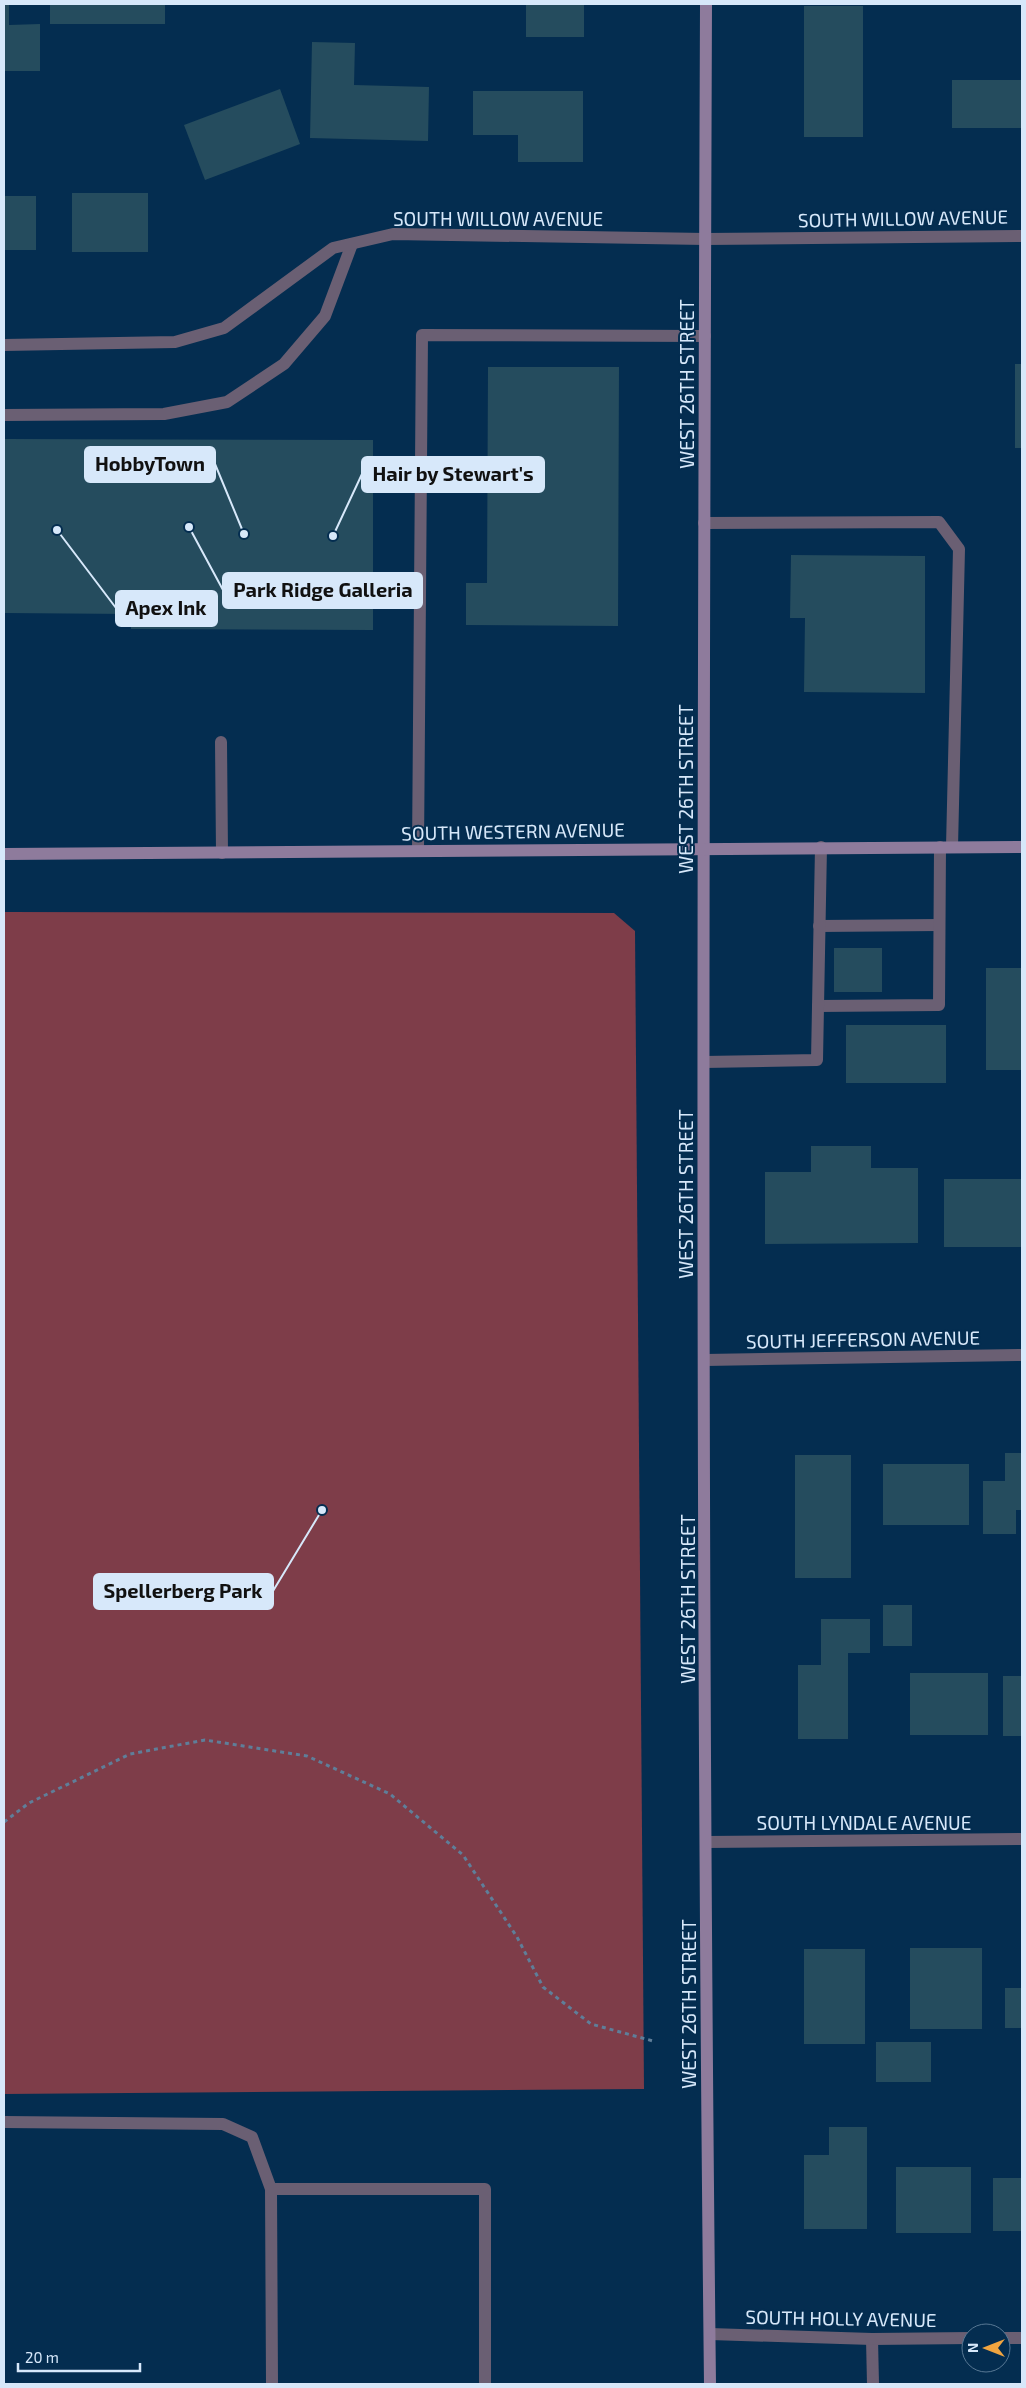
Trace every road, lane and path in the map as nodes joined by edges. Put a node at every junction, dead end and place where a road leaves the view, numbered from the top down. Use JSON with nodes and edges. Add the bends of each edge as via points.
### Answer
{"nodes":[{"id":1,"x":706,"y":4,"type":"edge"},
{"id":2,"x":1022,"y":236,"type":"edge"},
{"id":3,"x":705,"y":239,"type":"junction"},
{"id":4,"x":352,"y":244,"type":"junction"},
{"id":5,"x":705,"y":336,"type":"junction"},
{"id":6,"x":4,"y":345,"type":"edge"},
{"id":7,"x":4,"y":415,"type":"edge"},
{"id":8,"x":704,"y":522,"type":"junction"},
{"id":9,"x":221,"y":742,"type":"dead end"},
{"id":10,"x":820,"y":847,"type":"junction"},
{"id":11,"x":946,"y":847,"type":"junction"},
{"id":12,"x":1022,"y":847,"type":"edge"},
{"id":13,"x":703,"y":848,"type":"junction"},
{"id":14,"x":418,"y":851,"type":"junction"},
{"id":15,"x":222,"y":853,"type":"junction"},
{"id":16,"x":4,"y":854,"type":"edge"},
{"id":17,"x":940,"y":925,"type":"junction"},
{"id":18,"x":819,"y":926,"type":"junction"},
{"id":19,"x":818,"y":1006,"type":"junction"},
{"id":20,"x":704,"y":1062,"type":"junction"},
{"id":21,"x":1022,"y":1355,"type":"edge"},
{"id":22,"x":705,"y":1360,"type":"junction"},
{"id":23,"x":4,"y":1822,"type":"edge"},
{"id":24,"x":1022,"y":1839,"type":"edge"},
{"id":25,"x":706,"y":1842,"type":"junction"},
{"id":26,"x":653,"y":2041,"type":"dead end"},
{"id":27,"x":4,"y":2122,"type":"edge"},
{"id":28,"x":271,"y":2189,"type":"junction"},
{"id":29,"x":710,"y":2334,"type":"junction"},
{"id":30,"x":961,"y":2338,"type":"edge"},
{"id":31,"x":872,"y":2339,"type":"junction"},
{"id":32,"x":272,"y":2384,"type":"edge"},
{"id":33,"x":486,"y":2384,"type":"edge"},
{"id":34,"x":710,"y":2384,"type":"edge"},
{"id":35,"x":873,"y":2384,"type":"edge"}],
"edges":[{"from":1,"to":3,"type":"main road","name":"WEST 26TH STREET"},
{"from":2,"to":3,"type":"street","name":"SOUTH WILLOW AVENUE"},
{"from":3,"to":4,"type":"street","name":"SOUTH WILLOW AVENUE","via":[[393,234]]},
{"from":3,"to":5,"type":"main road","name":"WEST 26TH STREET"},
{"from":4,"to":6,"type":"street","name":"SOUTH WILLOW AVENUE","via":[[332,248],[224,328],[175,342]]},
{"from":4,"to":7,"type":"street","via":[[325,316],[284,364],[227,402],[164,414]]},
{"from":5,"to":8,"type":"main road","name":"WEST 26TH STREET"},
{"from":5,"to":14,"type":"street","via":[[422,335]]},
{"from":8,"to":11,"type":"street","via":[[939,522],[959,549]]},
{"from":8,"to":13,"type":"main road","name":"WEST 26TH STREET"},
{"from":9,"to":15,"type":"street"},
{"from":10,"to":11,"type":"main road","name":"SOUTH WESTERN AVENUE"},
{"from":10,"to":13,"type":"main road","name":"SOUTH WESTERN AVENUE"},
{"from":10,"to":18,"type":"street"},
{"from":11,"to":12,"type":"main road","name":"SOUTH WESTERN AVENUE"},
{"from":11,"to":17,"type":"street"},
{"from":13,"to":14,"type":"main road","name":"SOUTH WESTERN AVENUE"},
{"from":13,"to":20,"type":"main road","name":"WEST 26TH STREET"},
{"from":14,"to":15,"type":"main road","name":"SOUTH WESTERN AVENUE"},
{"from":15,"to":16,"type":"main road","name":"SOUTH WESTERN AVENUE"},
{"from":17,"to":18,"type":"street"},
{"from":17,"to":19,"type":"street","via":[[939,1005]]},
{"from":18,"to":19,"type":"street"},
{"from":19,"to":20,"type":"street","via":[[817,1060]]},
{"from":20,"to":22,"type":"main road","name":"WEST 26TH STREET"},
{"from":21,"to":22,"type":"street","name":"SOUTH JEFFERSON AVENUE"},
{"from":22,"to":25,"type":"main road","name":"WEST 26TH STREET"},
{"from":23,"to":26,"type":"path","via":[[29,1803],[130,1754],[205,1740],[307,1756],[390,1794],[463,1855],[517,1937],[543,1987],[591,2024]]},
{"from":24,"to":25,"type":"street","name":"SOUTH LYNDALE AVENUE"},
{"from":25,"to":29,"type":"main road","name":"WEST 26TH STREET"},
{"from":27,"to":28,"type":"street","via":[[223,2124],[252,2137]]},
{"from":28,"to":32,"type":"street"},
{"from":28,"to":33,"type":"street","via":[[486,2189]]},
{"from":29,"to":31,"type":"street","name":"SOUTH HOLLY AVENUE"},
{"from":29,"to":34,"type":"main road","name":"WEST 26TH STREET"},
{"from":30,"to":31,"type":"street","name":"SOUTH HOLLY AVENUE"},
{"from":31,"to":35,"type":"street"}]}
